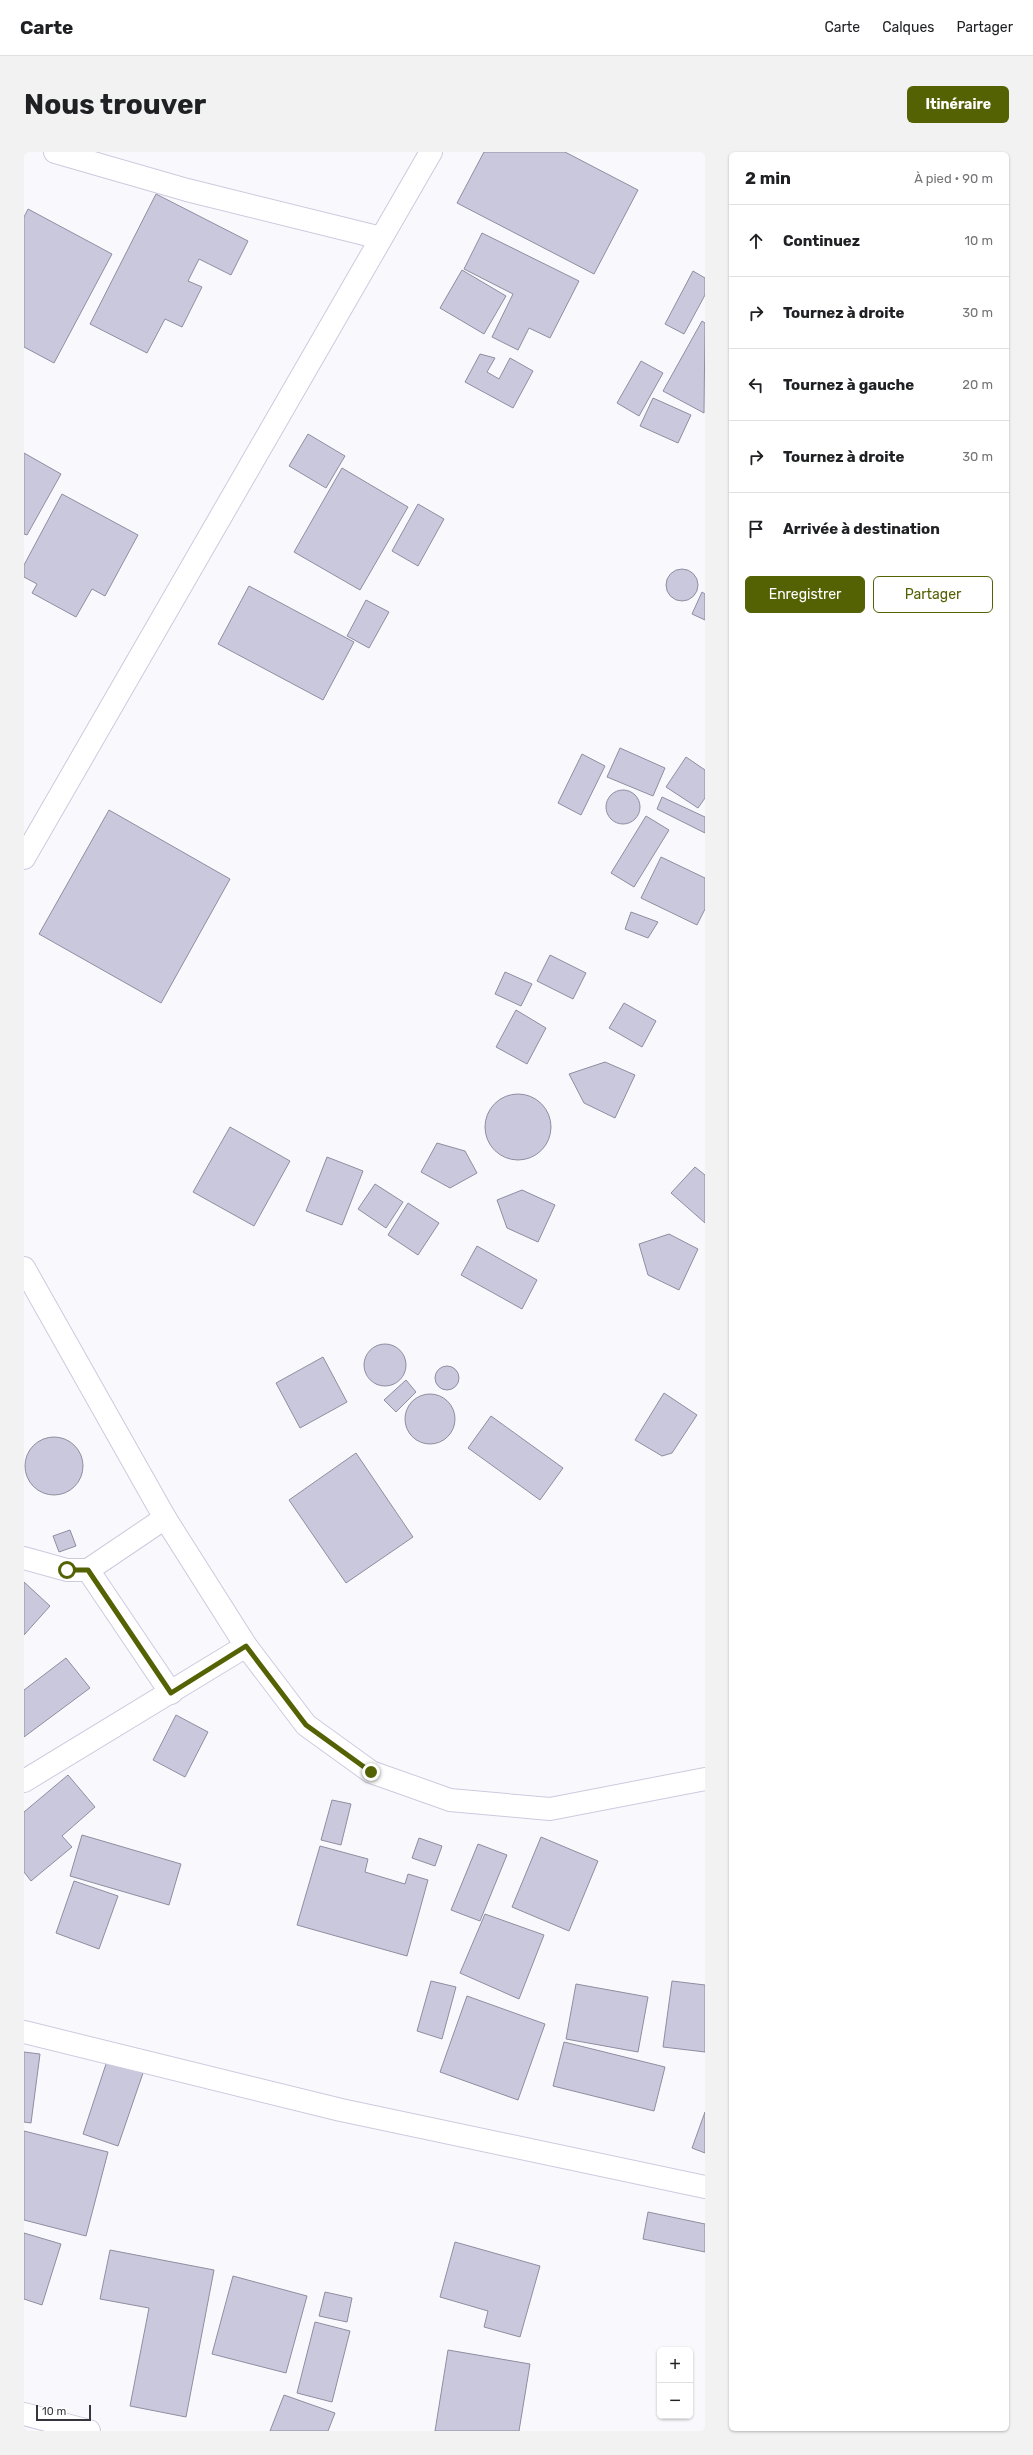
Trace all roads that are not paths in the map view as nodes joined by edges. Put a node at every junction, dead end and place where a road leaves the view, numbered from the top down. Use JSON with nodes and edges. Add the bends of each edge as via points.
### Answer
{"nodes":[{"id":1,"x":55,"y":152,"type":"edge"},
{"id":2,"x":431,"y":152,"type":"edge"},
{"id":3,"x":381,"y":238,"type":"junction"},
{"id":4,"x":24,"y":858,"type":"edge"},
{"id":5,"x":24,"y":1268,"type":"edge"},
{"id":6,"x":165,"y":1518,"type":"junction"},
{"id":7,"x":24,"y":1558,"type":"edge"},
{"id":8,"x":88,"y":1570,"type":"junction"},
{"id":9,"x":246,"y":1646,"type":"junction"},
{"id":10,"x":171,"y":1693,"type":"junction"},
{"id":11,"x":705,"y":1779,"type":"edge"},
{"id":12,"x":24,"y":1781,"type":"edge"},
{"id":13,"x":24,"y":2032,"type":"edge"},
{"id":14,"x":705,"y":2187,"type":"edge"},
{"id":15,"x":24,"y":2414,"type":"edge"},
{"id":16,"x":90,"y":2431,"type":"edge"}],
"edges":[{"from":1,"to":3,"type":"street","via":[[187,190]]},
{"from":2,"to":3,"type":"street"},
{"from":3,"to":4,"type":"street"},
{"from":5,"to":6,"type":"street"},
{"from":6,"to":8,"type":"street"},
{"from":6,"to":9,"type":"street"},
{"from":7,"to":8,"type":"street","via":[[67,1570]]},
{"from":8,"to":10,"type":"street"},
{"from":9,"to":10,"type":"street"},
{"from":9,"to":11,"type":"street","via":[[306,1725],[371,1772],[450,1800],[550,1809]]},
{"from":10,"to":12,"type":"street"},
{"from":13,"to":14,"type":"street","via":[[341,2110]]},
{"from":15,"to":16,"type":"street"}]}
